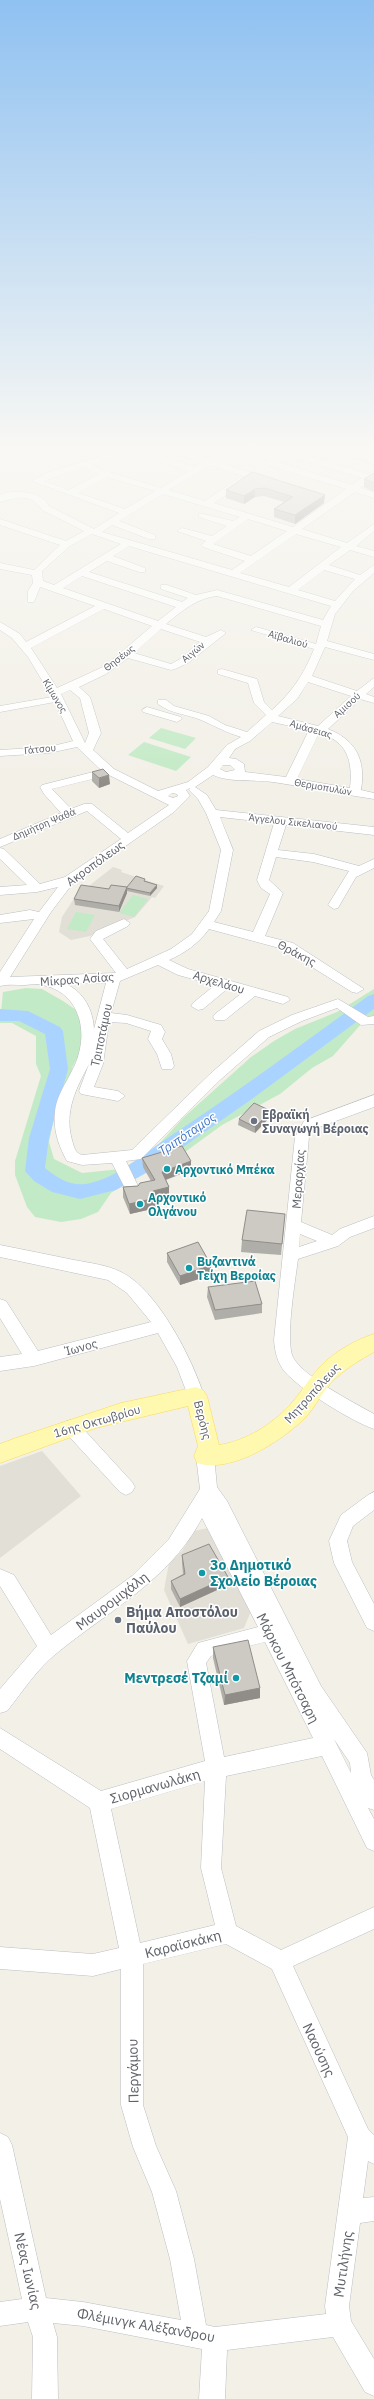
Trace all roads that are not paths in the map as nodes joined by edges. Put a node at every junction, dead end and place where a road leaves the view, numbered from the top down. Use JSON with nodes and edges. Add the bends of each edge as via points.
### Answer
{"nodes":[{"id":1,"x":44,"y":563,"type":"edge"},
{"id":2,"x":97,"y":563,"type":"edge"},
{"id":3,"x":122,"y":563,"type":"edge"},
{"id":4,"x":199,"y":563,"type":"edge"},
{"id":5,"x":249,"y":563,"type":"edge"},
{"id":6,"x":325,"y":563,"type":"edge"},
{"id":7,"x":0,"y":566,"type":"edge"},
{"id":8,"x":321,"y":566,"type":"junction"},
{"id":9,"x":374,"y":568,"type":"edge"},
{"id":10,"x":142,"y":570,"type":"dead end"},
{"id":11,"x":36,"y":573,"type":"junction"},
{"id":12,"x":82,"y":573,"type":"junction"},
{"id":13,"x":234,"y":573,"type":"junction"},
{"id":14,"x":361,"y":578,"type":"junction"},
{"id":15,"x":38,"y":583,"type":"junction"},
{"id":16,"x":164,"y":587,"type":"dead end"},
{"id":17,"x":57,"y":588,"type":"junction"},
{"id":18,"x":291,"y":590,"type":"junction"},
{"id":19,"x":196,"y":598,"type":"junction"},
{"id":20,"x":31,"y":600,"type":"dead end"},
{"id":21,"x":166,"y":600,"type":"junction"},
{"id":22,"x":336,"y":604,"type":"junction"},
{"id":23,"x":104,"y":605,"type":"junction"},
{"id":24,"x":184,"y":606,"type":"junction"},
{"id":25,"x":140,"y":618,"type":"junction"},
{"id":26,"x":327,"y":624,"type":"junction"},
{"id":27,"x":0,"y":625,"type":"edge"},
{"id":28,"x":159,"y":625,"type":"junction"},
{"id":29,"x":256,"y":630,"type":"dead end"},
{"id":30,"x":221,"y":634,"type":"dead end"},
{"id":31,"x":207,"y":641,"type":"junction"},
{"id":32,"x":321,"y":645,"type":"junction"},
{"id":33,"x":25,"y":647,"type":"junction"},
{"id":34,"x":126,"y":654,"type":"junction"},
{"id":35,"x":374,"y":657,"type":"edge"},
{"id":36,"x":138,"y":658,"type":"junction"},
{"id":37,"x":109,"y":668,"type":"junction"},
{"id":38,"x":222,"y":672,"type":"dead end"},
{"id":39,"x":306,"y":678,"type":"junction"},
{"id":40,"x":374,"y":680,"type":"edge"},
{"id":41,"x":71,"y":686,"type":"junction"},
{"id":42,"x":358,"y":695,"type":"junction"},
{"id":43,"x":85,"y":697,"type":"junction"},
{"id":44,"x":57,"y":699,"type":"junction"},
{"id":45,"x":374,"y":700,"type":"edge"},
{"id":46,"x":162,"y":702,"type":"dead end"},
{"id":47,"x":0,"y":709,"type":"edge"},
{"id":48,"x":147,"y":710,"type":"dead end"},
{"id":49,"x":271,"y":716,"type":"junction"},
{"id":50,"x":221,"y":727,"type":"junction"},
{"id":51,"x":317,"y":729,"type":"junction"},
{"id":52,"x":247,"y":738,"type":"junction"},
{"id":53,"x":83,"y":747,"type":"junction"},
{"id":54,"x":0,"y":753,"type":"edge"},
{"id":55,"x":217,"y":765,"type":"junction"},
{"id":56,"x":234,"y":770,"type":"junction"},
{"id":57,"x":110,"y":771,"type":"junction"},
{"id":58,"x":290,"y":781,"type":"junction"},
{"id":59,"x":195,"y":790,"type":"junction"},
{"id":60,"x":355,"y":792,"type":"junction"},
{"id":61,"x":166,"y":794,"type":"junction"},
{"id":62,"x":374,"y":796,"type":"edge"},
{"id":63,"x":182,"y":798,"type":"junction"},
{"id":64,"x":212,"y":813,"type":"junction"},
{"id":65,"x":69,"y":814,"type":"junction"},
{"id":66,"x":162,"y":815,"type":"junction"},
{"id":67,"x":281,"y":821,"type":"junction"},
{"id":68,"x":374,"y":831,"type":"edge"},
{"id":69,"x":128,"y":839,"type":"junction"},
{"id":70,"x":0,"y":843,"type":"edge"},
{"id":71,"x":0,"y":852,"type":"edge"},
{"id":72,"x":272,"y":854,"type":"junction"},
{"id":73,"x":374,"y":863,"type":"edge"},
{"id":74,"x":359,"y":870,"type":"junction"},
{"id":75,"x":69,"y":880,"type":"junction"},
{"id":76,"x":4,"y":890,"type":"edge"},
{"id":77,"x":46,"y":901,"type":"junction"},
{"id":78,"x":334,"y":905,"type":"dead end"},
{"id":79,"x":0,"y":919,"type":"edge"},
{"id":80,"x":124,"y":923,"type":"dead end"},
{"id":81,"x":207,"y":924,"type":"junction"},
{"id":82,"x":258,"y":936,"type":"junction"},
{"id":83,"x":158,"y":960,"type":"junction"},
{"id":84,"x":119,"y":977,"type":"junction"},
{"id":85,"x":0,"y":982,"type":"edge"},
{"id":86,"x":46,"y":982,"type":"junction"},
{"id":87,"x":225,"y":984,"type":"junction"},
{"id":88,"x":357,"y":989,"type":"dead end"},
{"id":89,"x":252,"y":992,"type":"junction"},
{"id":90,"x":282,"y":1000,"type":"dead end"},
{"id":91,"x":198,"y":1006,"type":"dead end"},
{"id":92,"x":220,"y":1016,"type":"dead end"},
{"id":93,"x":103,"y":1017,"type":"junction"},
{"id":94,"x":370,"y":1021,"type":"edge"},
{"id":95,"x":167,"y":1066,"type":"dead end"},
{"id":96,"x":118,"y":1096,"type":"dead end"},
{"id":97,"x":374,"y":1100,"type":"edge"},
{"id":98,"x":116,"y":1157,"type":"junction"},
{"id":99,"x":133,"y":1190,"type":"edge"},
{"id":100,"x":374,"y":1222,"type":"edge"},
{"id":101,"x":294,"y":1225,"type":"junction"},
{"id":102,"x":333,"y":1242,"type":"junction"},
{"id":103,"x":2,"y":1249,"type":"edge"},
{"id":104,"x":290,"y":1256,"type":"junction"},
{"id":105,"x":0,"y":1305,"type":"edge"},
{"id":106,"x":164,"y":1331,"type":"junction"},
{"id":107,"x":374,"y":1342,"type":"edge"},
{"id":108,"x":34,"y":1359,"type":"junction"},
{"id":109,"x":0,"y":1364,"type":"edge"},
{"id":110,"x":316,"y":1388,"type":"junction"},
{"id":111,"x":191,"y":1396,"type":"junction"},
{"id":112,"x":374,"y":1422,"type":"edge"},
{"id":113,"x":71,"y":1427,"type":"junction"},
{"id":114,"x":0,"y":1454,"type":"edge"},
{"id":115,"x":205,"y":1456,"type":"junction"},
{"id":116,"x":126,"y":1487,"type":"dead end"},
{"id":117,"x":209,"y":1490,"type":"junction"},
{"id":118,"x":374,"y":1500,"type":"edge"},
{"id":119,"x":0,"y":1577,"type":"edge"},
{"id":120,"x":374,"y":1622,"type":"edge"},
{"id":121,"x":270,"y":1632,"type":"junction"},
{"id":122,"x":49,"y":1648,"type":"junction"},
{"id":123,"x":0,"y":1704,"type":"edge"},
{"id":124,"x":2,"y":1745,"type":"edge"},
{"id":125,"x":327,"y":1745,"type":"junction"},
{"id":126,"x":367,"y":1762,"type":"edge"},
{"id":127,"x":216,"y":1768,"type":"junction"},
{"id":128,"x":374,"y":1800,"type":"edge"},
{"id":129,"x":99,"y":1802,"type":"junction"},
{"id":130,"x":374,"y":1841,"type":"edge"},
{"id":131,"x":374,"y":1918,"type":"edge"},
{"id":132,"x":227,"y":1933,"type":"junction"},
{"id":133,"x":132,"y":1957,"type":"junction"},
{"id":134,"x":0,"y":1958,"type":"edge"},
{"id":135,"x":280,"y":1961,"type":"junction"},
{"id":136,"x":369,"y":2141,"type":"edge"},
{"id":137,"x":0,"y":2145,"type":"edge"},
{"id":138,"x":374,"y":2209,"type":"edge"},
{"id":139,"x":350,"y":2212,"type":"junction"},
{"id":140,"x":36,"y":2309,"type":"junction"},
{"id":141,"x":0,"y":2314,"type":"edge"},
{"id":142,"x":339,"y":2324,"type":"junction"},
{"id":143,"x":205,"y":2337,"type":"junction"},
{"id":144,"x":374,"y":2383,"type":"edge"},
{"id":145,"x":45,"y":2399,"type":"edge"},
{"id":146,"x":212,"y":2399,"type":"edge"}],
"edges":[{"from":1,"to":11,"type":"street"},
{"from":2,"to":12,"type":"street"},
{"from":3,"to":10,"type":"street"},
{"from":4,"to":13,"type":"street"},
{"from":5,"to":13,"type":"street"},
{"from":6,"to":8,"type":"street"},
{"from":7,"to":11,"type":"street"},
{"from":8,"to":14,"type":"street"},
{"from":8,"to":18,"type":"street"},
{"from":9,"to":14,"type":"street"},
{"from":11,"to":15,"type":"street"},
{"from":12,"to":17,"type":"street"},
{"from":12,"to":21,"type":"street"},
{"from":13,"to":18,"type":"street"},
{"from":14,"to":22,"type":"street"},
{"from":15,"to":17,"type":"street"},
{"from":15,"to":20,"type":"street"},
{"from":16,"to":19,"type":"street"},
{"from":17,"to":23,"type":"street"},
{"from":18,"to":22,"type":"street"},
{"from":19,"to":24,"type":"street","name":"Θησέως"},
{"from":19,"to":26,"type":"street","name":"Θησέως","via":[[205,593],[217,593]]},
{"from":21,"to":24,"type":"street"},
{"from":21,"to":25,"type":"street"},
{"from":22,"to":26,"type":"street"},
{"from":23,"to":25,"type":"street"},
{"from":23,"to":33,"type":"street"},
{"from":24,"to":28,"type":"street","name":"Θησέως"},
{"from":25,"to":28,"type":"street"},
{"from":26,"to":32,"type":"street"},
{"from":27,"to":33,"type":"street","name":"Κίμωνος","via":[[16,636]]},
{"from":28,"to":31,"type":"street"},
{"from":28,"to":34,"type":"street","name":"Θησέως"},
{"from":29,"to":32,"type":"street","name":"Αϊβαλιού"},
{"from":30,"to":31,"type":"street","name":"Αιγών"},
{"from":31,"to":36,"type":"street","name":"Αιγών","via":[[177,666],[164,667]]},
{"from":32,"to":35,"type":"street","name":"Αϊβαλιού"},
{"from":32,"to":39,"type":"street"},
{"from":33,"to":44,"type":"street","name":"Κίμωνος"},
{"from":34,"to":36,"type":"street"},
{"from":34,"to":37,"type":"street","name":"Θησέως"},
{"from":36,"to":37,"type":"street"},
{"from":37,"to":41,"type":"street","name":"Θησέως"},
{"from":38,"to":49,"type":"street","via":[[253,681],[259,703]]},
{"from":39,"to":42,"type":"street"},
{"from":39,"to":49,"type":"street","via":[[293,697]]},
{"from":40,"to":42,"type":"street","name":"Αμισού"},
{"from":41,"to":43,"type":"street"},
{"from":41,"to":44,"type":"street","name":"Θησέως"},
{"from":42,"to":45,"type":"street"},
{"from":42,"to":51,"type":"street","name":"Αμισού"},
{"from":43,"to":44,"type":"street"},
{"from":43,"to":53,"type":"street","via":[[95,733],[94,740]]},
{"from":44,"to":47,"type":"street"},
{"from":44,"to":53,"type":"street","name":"Κίμωνος"},
{"from":46,"to":50,"type":"street","via":[[170,708],[205,718]]},
{"from":48,"to":50,"type":"street"},
{"from":49,"to":51,"type":"street","name":"Αμάσειας"},
{"from":49,"to":52,"type":"street"},
{"from":50,"to":52,"type":"street"},
{"from":51,"to":58,"type":"street","name":"Αμισού"},
{"from":51,"to":60,"type":"street","name":"Αμάσειας","via":[[338,737],[351,750],[357,785]]},
{"from":52,"to":55,"type":"street","via":[[231,747]]},
{"from":52,"to":56,"type":"street","via":[[235,756]]},
{"from":53,"to":54,"type":"street","name":"Γάτσου"},
{"from":53,"to":57,"type":"street","name":"Κίμωνος"},
{"from":55,"to":56,"type":"street","name":"Θερμοπυλών"},
{"from":55,"to":56,"type":"street","via":[[217,774]]},
{"from":55,"to":61,"type":"street","via":[[192,784]]},
{"from":56,"to":58,"type":"street","name":"Θερμοπυλών"},
{"from":56,"to":59,"type":"street","name":"Ακροπόλεως"},
{"from":57,"to":61,"type":"street","name":"Κίμωνος"},
{"from":57,"to":65,"type":"street","via":[[46,787]]},
{"from":58,"to":60,"type":"street","name":"Θερμοπυλών"},
{"from":59,"to":63,"type":"street","name":"Ακροπόλεως"},
{"from":59,"to":64,"type":"street","name":"Μίκρας Ασίας","via":[[203,797]]},
{"from":60,"to":62,"type":"street","name":"Θερμοπυλών"},
{"from":61,"to":63,"type":"street","via":[[182,792]]},
{"from":61,"to":66,"type":"street"},
{"from":63,"to":66,"type":"street","name":"Ακροπόλεως"},
{"from":64,"to":67,"type":"street","name":"Άγγελου Σικελιανού"},
{"from":64,"to":81,"type":"street","name":"Μίκρας Ασίας","via":[[227,853],[216,907]]},
{"from":65,"to":69,"type":"street","name":"Δημήτρη Ψαθά","via":[[88,806]]},
{"from":65,"to":70,"type":"street","name":"Δημήτρη Ψαθά"},
{"from":66,"to":69,"type":"street","name":"Ακροπόλεως"},
{"from":67,"to":68,"type":"street","name":"Άγγελου Σικελιανού"},
{"from":67,"to":72,"type":"street"},
{"from":69,"to":75,"type":"street","name":"Ακροπόλεως"},
{"from":71,"to":77,"type":"street"},
{"from":72,"to":74,"type":"street","via":[[314,858]]},
{"from":72,"to":82,"type":"street","via":[[264,882],[277,892]]},
{"from":73,"to":74,"type":"street"},
{"from":74,"to":78,"type":"street","via":[[351,875]]},
{"from":75,"to":77,"type":"street","name":"Ακροπόλεως"},
{"from":75,"to":77,"type":"street"},
{"from":76,"to":77,"type":"street"},
{"from":77,"to":79,"type":"street","via":[[30,914]]},
{"from":77,"to":85,"type":"street","name":"Ακροπόλεως"},
{"from":80,"to":84,"type":"street","via":[[100,934],[96,939]]},
{"from":81,"to":82,"type":"street","name":"Θράκης"},
{"from":81,"to":83,"type":"street","name":"Μίκρας Ασίας","via":[[186,946]]},
{"from":82,"to":88,"type":"street","name":"Θράκης","via":[[293,948]]},
{"from":83,"to":84,"type":"street","name":"Μίκρας Ασίας"},
{"from":83,"to":87,"type":"street","name":"Αρχελάου","via":[[183,972]]},
{"from":84,"to":86,"type":"street","name":"Μίκρας Ασίας"},
{"from":84,"to":93,"type":"street","name":"Τριποτάμου"},
{"from":85,"to":86,"type":"street","name":"Μίκρας Ασίας"},
{"from":86,"to":98,"type":"street","name":"Τριποτάμου","via":[[66,989],[76,997],[89,1031],[85,1058],[66,1094],[62,1110],[62,1123],[72,1157],[78,1160]]},
{"from":87,"to":89,"type":"street","name":"Αρχελάου"},
{"from":87,"to":91,"type":"street"},
{"from":89,"to":90,"type":"street","name":"Αρχελάου"},
{"from":89,"to":92,"type":"street"},
{"from":93,"to":95,"type":"street","via":[[127,1019],[156,1028],[158,1032],[155,1039],[164,1054]]},
{"from":93,"to":96,"type":"street","name":"Τριποτάμου","via":[[96,1064],[86,1091]]},
{"from":94,"to":98,"type":"street","name":"Τριποτάμου","via":[[338,1003],[297,1018],[264,1034],[215,1077],[136,1155]]},
{"from":97,"to":101,"type":"street","name":"Μεραρχίας","via":[[309,1125],[304,1130],[298,1153]]},
{"from":98,"to":99,"type":"street"},
{"from":100,"to":102,"type":"street","via":[[345,1233]]},
{"from":101,"to":102,"type":"street"},
{"from":101,"to":104,"type":"street","name":"Μεραρχίας"},
{"from":102,"to":104,"type":"street"},
{"from":103,"to":106,"type":"street","name":"Βερόης","via":[[108,1273],[122,1280],[143,1300]]},
{"from":104,"to":110,"type":"street","name":"Μεραρχίας","via":[[282,1340],[285,1358],[292,1370]]},
{"from":105,"to":108,"type":"street"},
{"from":106,"to":108,"type":"street","name":"Ίωνος"},
{"from":106,"to":111,"type":"street","name":"Βερόης"},
{"from":107,"to":110,"type":"main road","name":"Μητροπόλεως","via":[[343,1358]]},
{"from":108,"to":109,"type":"street","name":"Ίωνος"},
{"from":110,"to":112,"type":"street","name":"Μεραρχίας"},
{"from":110,"to":115,"type":"main road","name":"Μητροπόλεως","via":[[298,1412],[267,1437],[240,1451]]},
{"from":111,"to":113,"type":"main road","name":"16ης Οκτωβρίου"},
{"from":111,"to":115,"type":"main road","name":"Βερόης","via":[[199,1448]]},
{"from":113,"to":114,"type":"main road","name":"16ης Οκτωβρίου"},
{"from":113,"to":116,"type":"street"},
{"from":115,"to":117,"type":"street","name":"Μάρκου Μπότσαρη"},
{"from":117,"to":121,"type":"street","name":"Μάρκου Μπότσαρη","via":[[206,1510]]},
{"from":117,"to":122,"type":"street","name":"Μαυρομιχάλη","via":[[194,1519],[163,1560],[145,1577]]},
{"from":117,"to":126,"type":"street","name":"Μάρκου Μπότσαρη","via":[[221,1506],[314,1692]]},
{"from":118,"to":120,"type":"street","via":[[346,1521],[338,1541],[343,1563]]},
{"from":119,"to":122,"type":"street","via":[[8,1581]]},
{"from":121,"to":125,"type":"street","name":"Μάρκου Μπότσαρη"},
{"from":121,"to":127,"type":"street","via":[[205,1649],[196,1661]]},
{"from":122,"to":123,"type":"street","name":"Μαυρομιχάλη"},
{"from":124,"to":129,"type":"street","name":"Σιορμανωλάκη"},
{"from":125,"to":127,"type":"street","name":"Σιορμανωλάκη"},
{"from":125,"to":130,"type":"street","name":"Μάρκου Μπότσαρη"},
{"from":126,"to":128,"type":"street","name":"Μάρκου Μπότσαρη","via":[[361,1777]]},
{"from":127,"to":129,"type":"street","name":"Σιορμανωλάκη"},
{"from":127,"to":132,"type":"street","via":[[211,1868]]},
{"from":129,"to":133,"type":"street","name":"Περγάμου"},
{"from":131,"to":135,"type":"street"},
{"from":132,"to":133,"type":"street","name":"Καραϊσκάκη"},
{"from":132,"to":135,"type":"street","name":"Καραϊσκάκη"},
{"from":133,"to":134,"type":"street","name":"Καραϊσκάκη","via":[[93,1965]]},
{"from":133,"to":143,"type":"street","name":"Περγάμου","via":[[132,2105],[145,2147],[164,2190]]},
{"from":135,"to":136,"type":"street","name":"Ναούσης"},
{"from":136,"to":139,"type":"street","name":"Mυτιλήνης"},
{"from":137,"to":140,"type":"street","name":"Νέας Ιωνίας"},
{"from":138,"to":139,"type":"street"},
{"from":139,"to":142,"type":"street","name":"Mυτιλήνης","via":[[337,2306]]},
{"from":140,"to":141,"type":"street","name":"Φλέμινγκ Αλέξανδρου"},
{"from":140,"to":143,"type":"street","name":"Φλέμινγκ Αλέξανδρου","via":[[83,2314]]},
{"from":140,"to":145,"type":"street","name":"Νέας Ιωνίας","via":[[45,2337]]},
{"from":142,"to":143,"type":"street","name":"Φλέμινγκ Αλέξανδρου","via":[[253,2336]]},
{"from":142,"to":144,"type":"street","name":"Mυτιλήνης"},
{"from":143,"to":146,"type":"street","name":"Περγάμου"}]}
